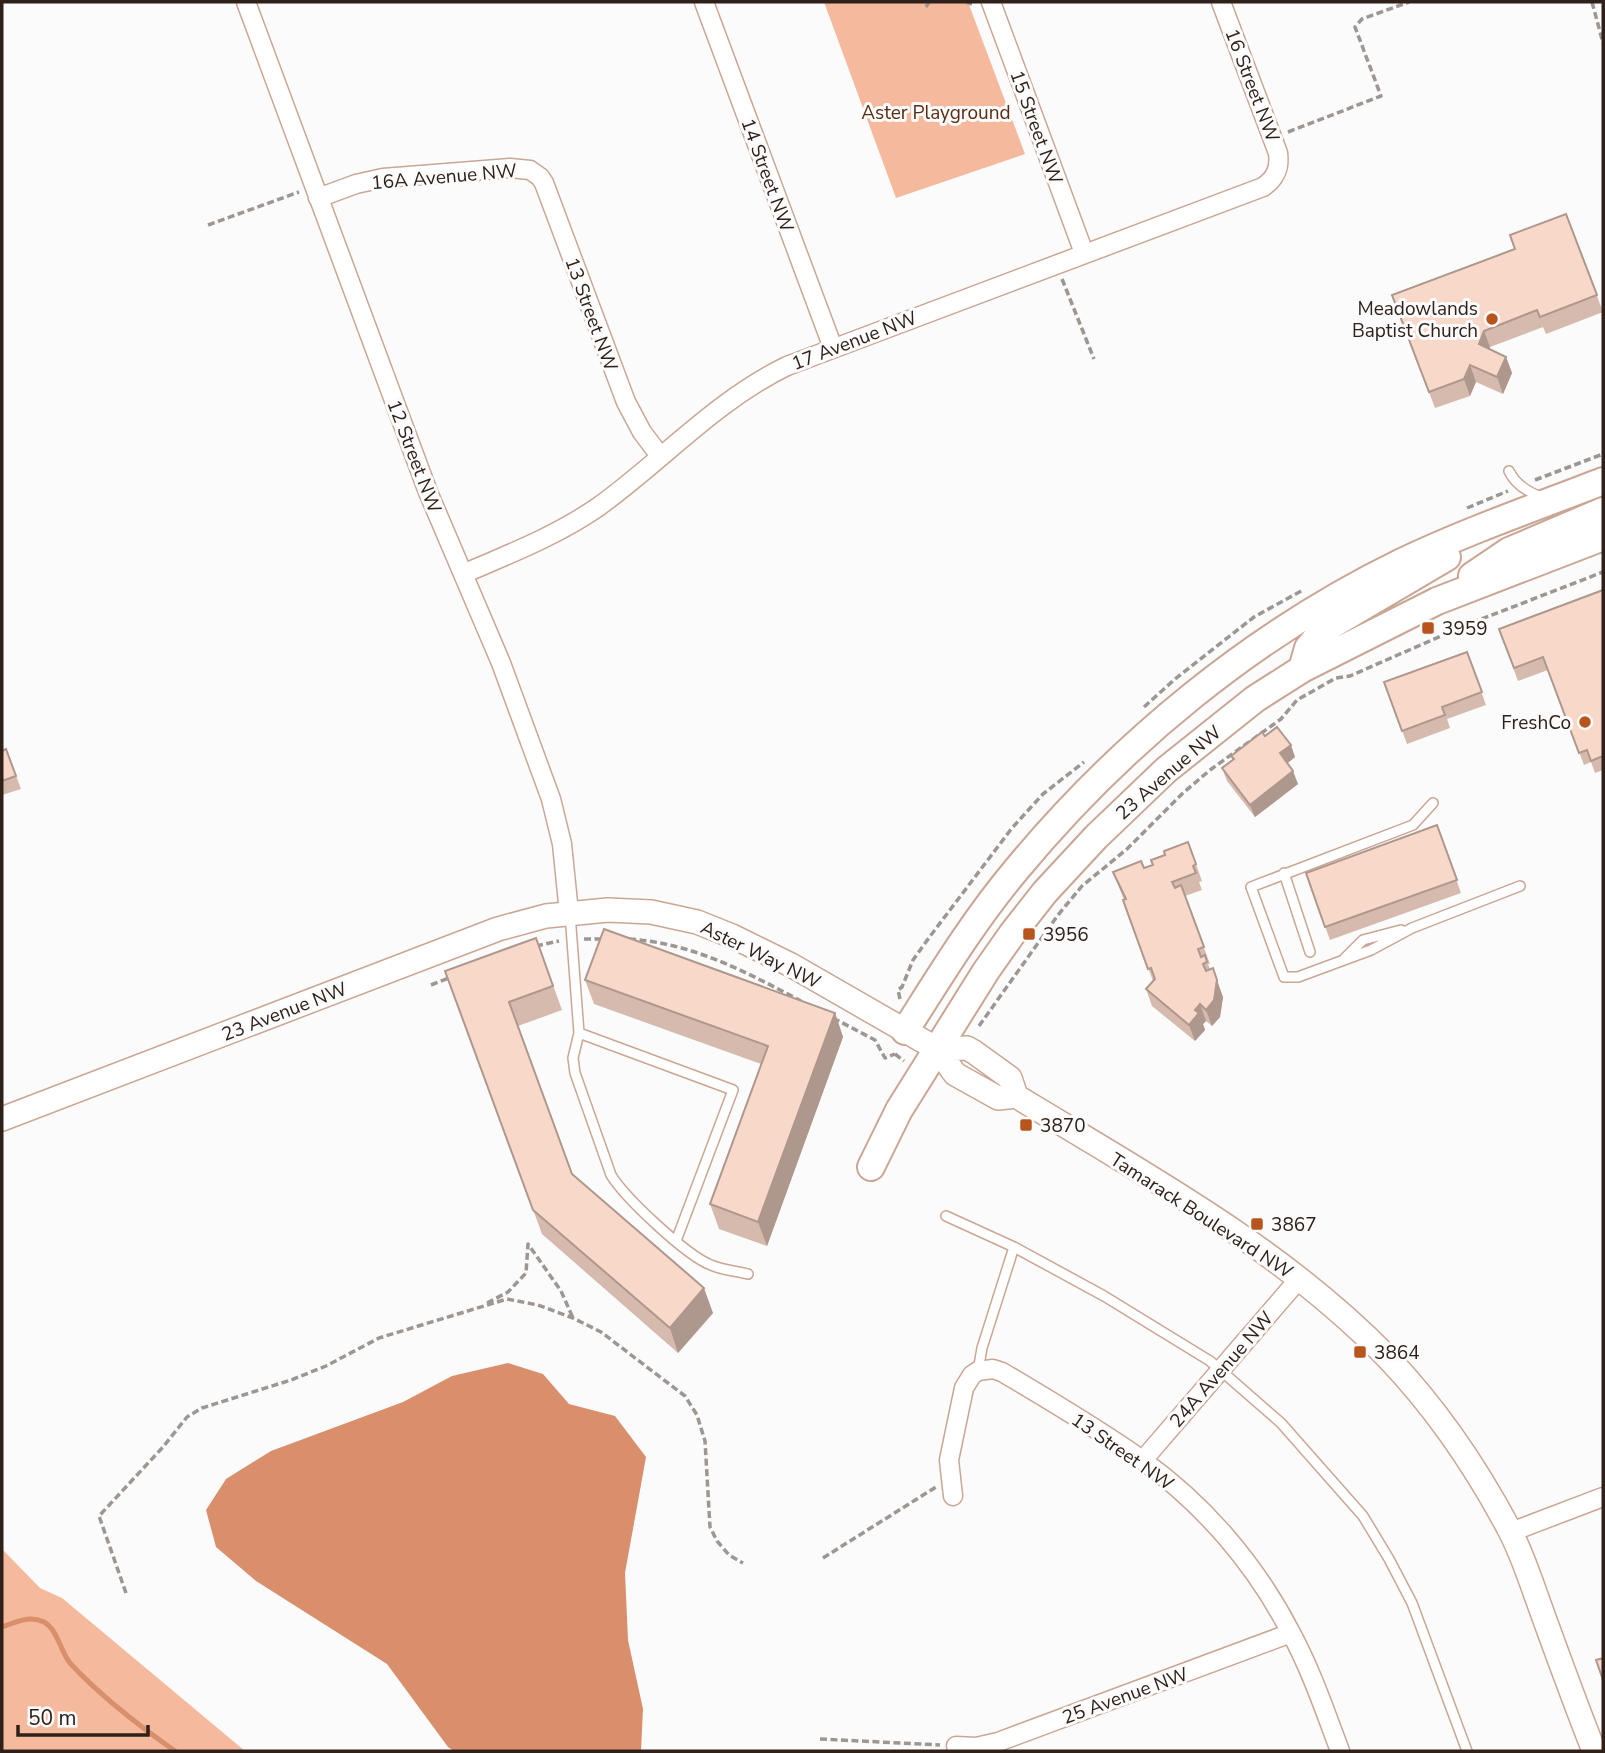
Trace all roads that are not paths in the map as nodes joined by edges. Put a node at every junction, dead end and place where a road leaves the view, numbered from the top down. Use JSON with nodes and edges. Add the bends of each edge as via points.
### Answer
{"nodes":[{"id":1,"x":246,"y":2,"type":"edge"},
{"id":2,"x":704,"y":2,"type":"edge"},
{"id":3,"x":991,"y":2,"type":"edge"},
{"id":4,"x":1221,"y":2,"type":"edge"},
{"id":5,"x":530,"y":170,"type":"joint"},
{"id":6,"x":1278,"y":170,"type":"joint"},
{"id":7,"x":309,"y":195,"type":"junction"},
{"id":8,"x":1084,"y":253,"type":"junction"},
{"id":9,"x":833,"y":348,"type":"junction"},
{"id":10,"x":660,"y":456,"type":"junction"},
{"id":11,"x":1509,"y":471,"type":"dead end"},
{"id":12,"x":1603,"y":481,"type":"edge"},
{"id":13,"x":1556,"y":499,"type":"junction"},
{"id":14,"x":1603,"y":511,"type":"edge"},
{"id":15,"x":1505,"y":519,"type":"junction"},
{"id":16,"x":1603,"y":537,"type":"edge"},
{"id":17,"x":463,"y":574,"type":"junction"},
{"id":18,"x":1437,"y":601,"type":"junction"},
{"id":19,"x":1302,"y":669,"type":"junction"},
{"id":20,"x":1159,"y":725,"type":"junction"},
{"id":21,"x":1433,"y":803,"type":"dead end"},
{"id":22,"x":1284,"y":873,"type":"junction"},
{"id":23,"x":1520,"y":886,"type":"dead end"},
{"id":24,"x":569,"y":913,"type":"junction"},
{"id":25,"x":1310,"y":952,"type":"dead end"},
{"id":26,"x":579,"y":1033,"type":"junction"},
{"id":27,"x":900,"y":1043,"type":"junction"},
{"id":28,"x":937,"y":1049,"type":"junction"},
{"id":29,"x":2,"y":1119,"type":"edge"},
{"id":30,"x":871,"y":1167,"type":"dead end"},
{"id":31,"x":946,"y":1216,"type":"dead end"},
{"id":32,"x":676,"y":1241,"type":"junction"},
{"id":33,"x":1014,"y":1247,"type":"junction"},
{"id":34,"x":748,"y":1274,"type":"dead end"},
{"id":35,"x":1299,"y":1279,"type":"junction"},
{"id":36,"x":1221,"y":1370,"type":"junction"},
{"id":37,"x":978,"y":1371,"type":"junction"},
{"id":38,"x":1143,"y":1460,"type":"junction"},
{"id":39,"x":952,"y":1487,"type":"road end"},
{"id":40,"x":1603,"y":1497,"type":"edge"},
{"id":41,"x":1511,"y":1532,"type":"junction"},
{"id":42,"x":1291,"y":1633,"type":"junction"},
{"id":43,"x":956,"y":1746,"type":"road end"},
{"id":44,"x":1340,"y":1751,"type":"edge"},
{"id":45,"x":1467,"y":1751,"type":"edge"},
{"id":46,"x":1594,"y":1751,"type":"edge"}],
"edges":[{"from":1,"to":7,"type":"street","name":"12 Street NW"},
{"from":2,"to":9,"type":"street","name":"14 Street NW"},
{"from":3,"to":8,"type":"street","name":"15 Street NW"},
{"from":4,"to":6,"type":"street","name":"16 Street NW","via":[[1273,138]]},
{"from":5,"to":7,"type":"street","name":"16A Avenue NW","via":[[383,178]]},
{"from":5,"to":10,"type":"street","name":"13 Street NW","via":[[544,183],[626,402]]},
{"from":6,"to":8,"type":"street","name":"17 Avenue NW","via":[[1263,187]]},
{"from":7,"to":17,"type":"street","name":"12 Street NW"},
{"from":8,"to":9,"type":"street","name":"17 Avenue NW"},
{"from":9,"to":10,"type":"street","name":"17 Avenue NW","via":[[751,385]]},
{"from":10,"to":17,"type":"street","name":"17 Avenue NW","via":[[581,519]]},
{"from":11,"to":13,"type":"lane","via":[[1531,493]]},
{"from":12,"to":13,"type":"main road","name":"23 Avenue NW"},
{"from":13,"to":15,"type":"main road","name":"23 Avenue NW"},
{"from":14,"to":18,"type":"main road","via":[[1509,551]]},
{"from":15,"to":19,"type":"main road","via":[[1323,631],[1308,648]]},
{"from":15,"to":20,"type":"main road","name":"23 Avenue NW","via":[[1401,563],[1291,624]]},
{"from":16,"to":18,"type":"main road","name":"23 Avenue NW"},
{"from":17,"to":24,"type":"street","name":"12 Street NW","via":[[554,807]]},
{"from":18,"to":19,"type":"main road","name":"23 Avenue NW"},
{"from":19,"to":28,"type":"main road","name":"23 Avenue NW","via":[[1184,755],[1096,837],[1012,934]]},
{"from":20,"to":27,"type":"main road","name":"23 Avenue NW","via":[[1055,824],[1015,872],[970,930]]},
{"from":20,"to":28,"type":"main road","via":[[1035,874],[973,957],[936,1022]]},
{"from":21,"to":22,"type":"lane","via":[[1413,825]]},
{"from":22,"to":23,"type":"lane","via":[[1251,887],[1284,977],[1293,978]]},
{"from":22,"to":25,"type":"lane"},
{"from":24,"to":26,"type":"lane"},
{"from":24,"to":27,"type":"street","name":"Aster Way NW","via":[[651,912],[709,926],[791,965]]},
{"from":24,"to":29,"type":"street","name":"23 Avenue NW","via":[[498,929]]},
{"from":26,"to":32,"type":"lane","via":[[575,1073],[611,1175]]},
{"from":26,"to":32,"type":"lane","via":[[733,1090]]},
{"from":27,"to":28,"type":"street","name":"Aster Way NW"},
{"from":28,"to":30,"type":"main road","name":"23 Avenue NW","via":[[898,1110]]},
{"from":28,"to":35,"type":"street","name":"Tamarack Boulevard NW","via":[[974,1052],[1010,1078],[1016,1096],[1196,1207]]},
{"from":31,"to":33,"type":"lane"},
{"from":32,"to":34,"type":"lane","via":[[710,1265]]},
{"from":33,"to":36,"type":"lane","via":[[1104,1296]]},
{"from":33,"to":37,"type":"lane"},
{"from":35,"to":36,"type":"street","name":"24A Avenue NW"},
{"from":35,"to":41,"type":"street","name":"Tamarack Boulevard NW","via":[[1372,1342],[1428,1405]]},
{"from":36,"to":38,"type":"street","name":"24A Avenue NW"},
{"from":36,"to":45,"type":"lane","via":[[1280,1423],[1363,1516],[1412,1603]]},
{"from":37,"to":38,"type":"street","name":"13 Street NW","via":[[1002,1372]]},
{"from":37,"to":39,"type":"street","via":[[964,1388],[949,1460]]},
{"from":38,"to":42,"type":"street","name":"13 Street NW","via":[[1220,1530],[1259,1580]]},
{"from":40,"to":41,"type":"street"},
{"from":41,"to":46,"type":"street","name":"Tamarack Boulevard NW"},
{"from":42,"to":43,"type":"street","name":"25 Avenue NW","via":[[998,1742]]},
{"from":42,"to":44,"type":"street","name":"13 Street NW"}]}
